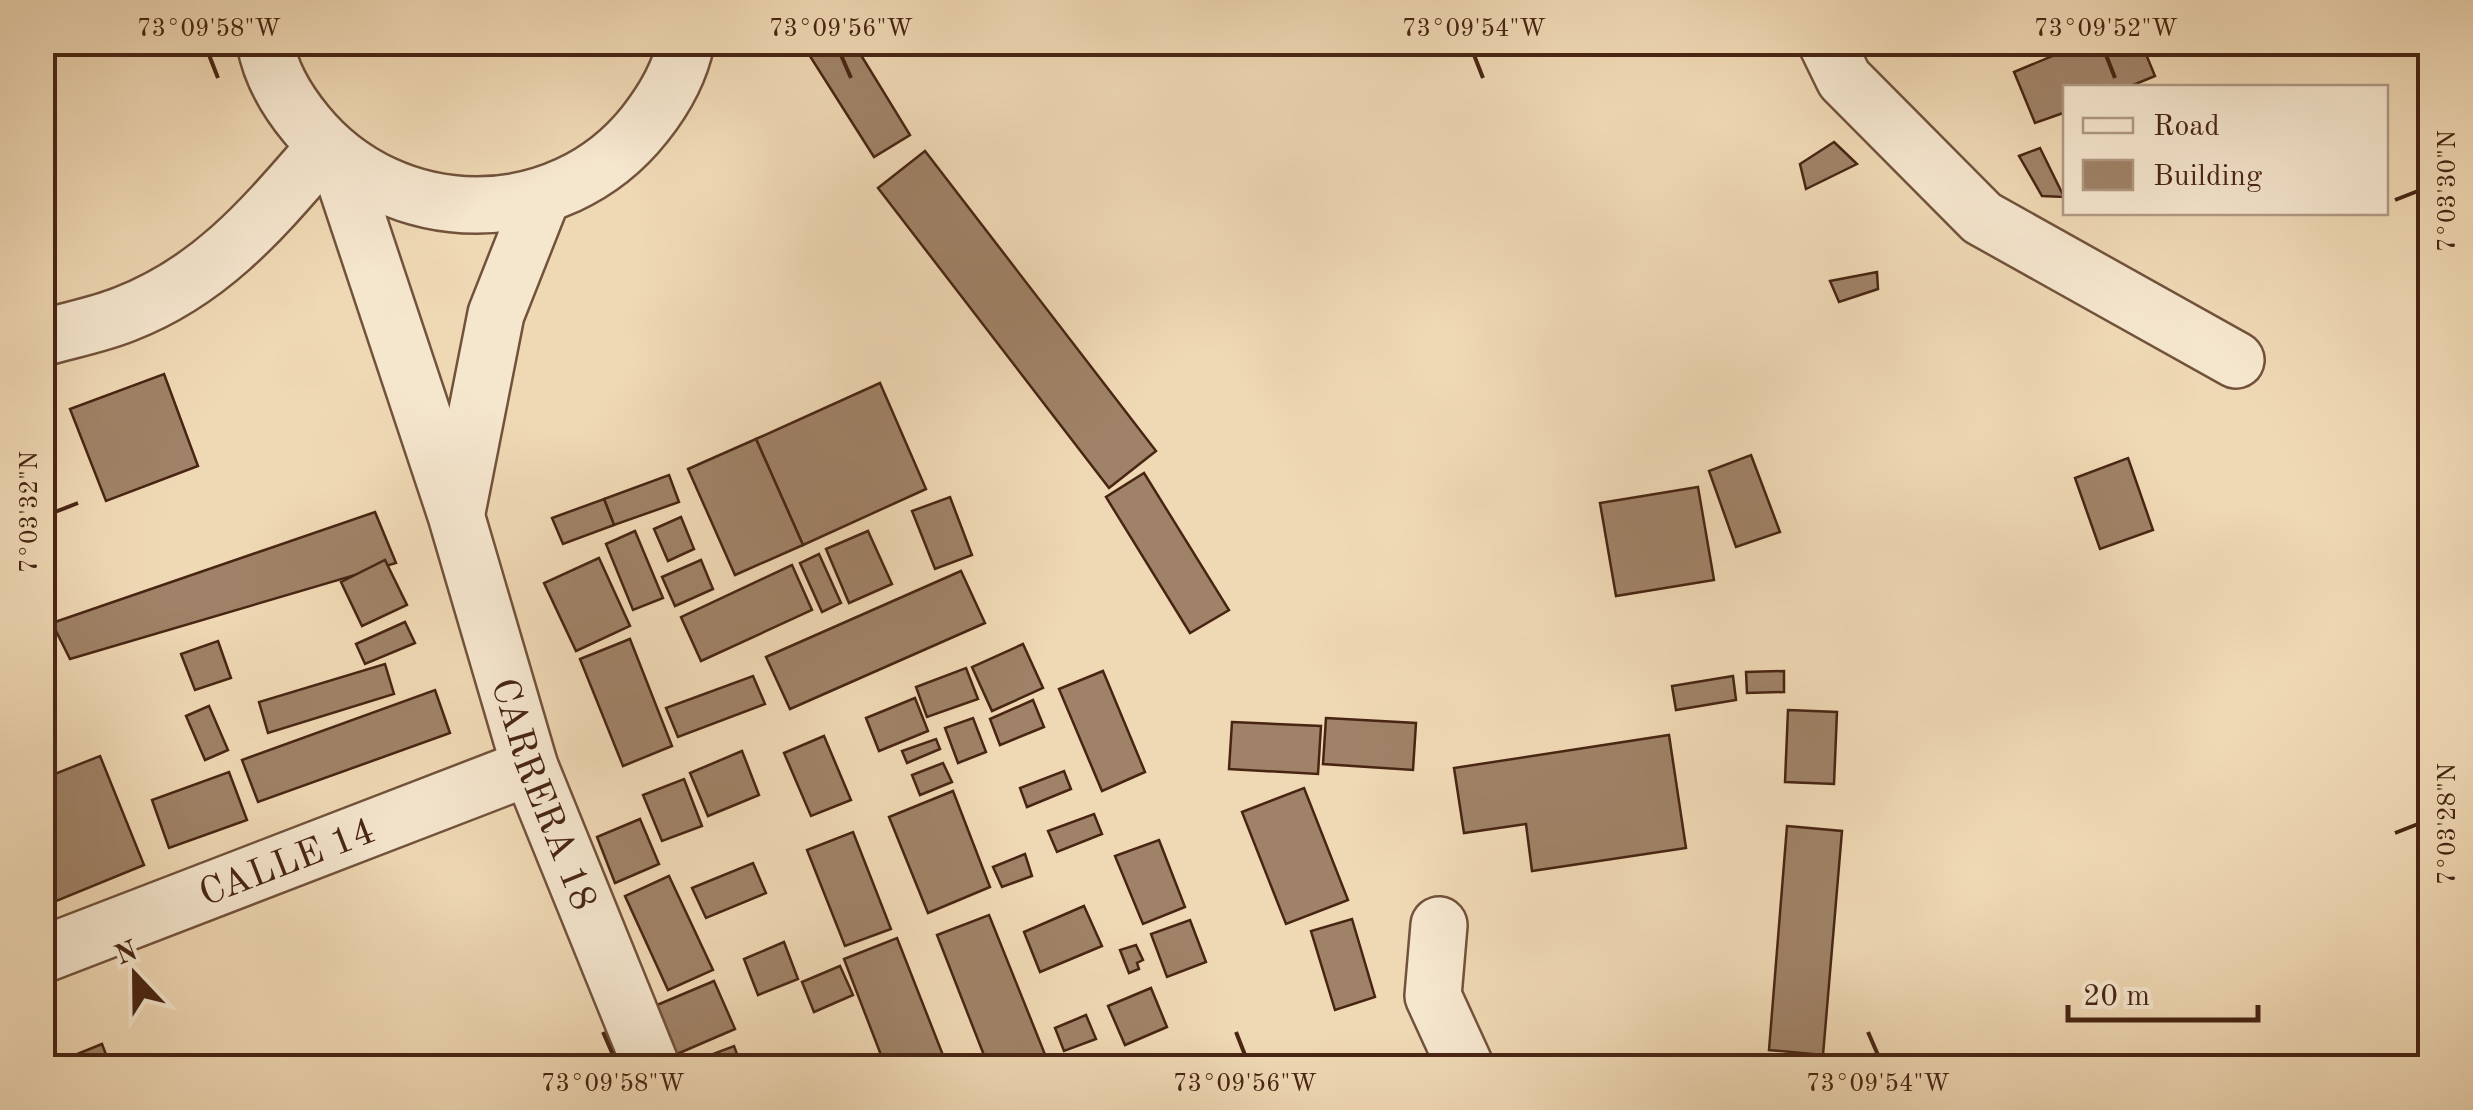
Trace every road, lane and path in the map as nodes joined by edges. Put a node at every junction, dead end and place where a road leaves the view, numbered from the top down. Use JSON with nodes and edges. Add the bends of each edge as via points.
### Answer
{"nodes":[{"id":1,"x":265,"y":42,"type":"edge"},
{"id":2,"x":686,"y":42,"type":"edge"},
{"id":3,"x":1826,"y":42,"type":"edge"},
{"id":4,"x":330,"y":152,"type":"junction"},
{"id":5,"x":543,"y":195,"type":"junction"},
{"id":6,"x":42,"y":338,"type":"edge"},
{"id":7,"x":2236,"y":360,"type":"dead end"},
{"id":8,"x":456,"y":515,"type":"junction"},
{"id":9,"x":530,"y":767,"type":"junction"},
{"id":10,"x":1439,"y":925,"type":"dead end"},
{"id":11,"x":42,"y":955,"type":"edge"},
{"id":12,"x":652,"y":1068,"type":"edge"},
{"id":13,"x":1466,"y":1068,"type":"edge"}],
"edges":[{"from":1,"to":4,"type":"street","via":[[290,105]]},
{"from":2,"to":5,"type":"street","via":[[662,102],[631,142],[590,173]]},
{"from":3,"to":7,"type":"street","via":[[1844,79],[1982,218]]},
{"from":4,"to":5,"type":"street","via":[[374,181],[428,200],[500,204]]},
{"from":4,"to":6,"type":"street","via":[[192,280],[125,314]]},
{"from":4,"to":8,"type":"street","name":"CARRERA 18"},
{"from":5,"to":8,"type":"street","name":"CARRERA 18","via":[[496,314]]},
{"from":8,"to":9,"type":"street","name":"CARRERA 18"},
{"from":9,"to":11,"type":"street","name":"CALLE 14"},
{"from":9,"to":12,"type":"street","name":"CARRERA 18"},
{"from":10,"to":13,"type":"street","via":[[1432,996]]}]}
